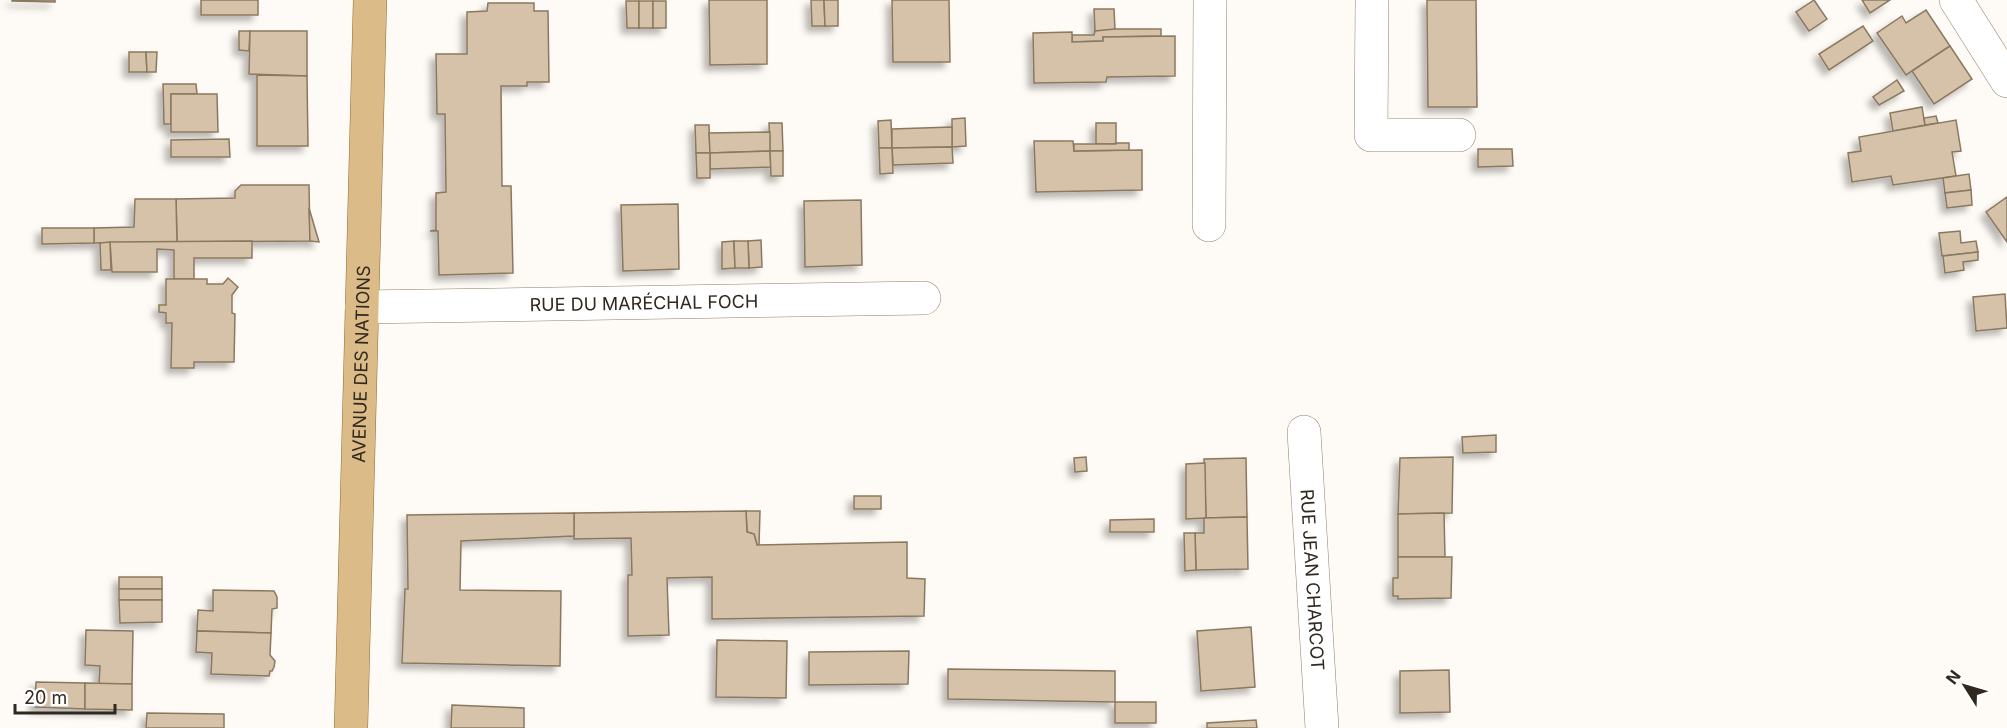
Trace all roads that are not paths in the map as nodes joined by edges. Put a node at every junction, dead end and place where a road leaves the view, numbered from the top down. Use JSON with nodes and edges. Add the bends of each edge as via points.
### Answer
{"nodes":[{"id":1,"x":370,"y":0,"type":"edge"},
{"id":2,"x":1210,"y":0,"type":"edge"},
{"id":3,"x":1372,"y":0,"type":"edge"},
{"id":4,"x":1956,"y":0,"type":"edge"},
{"id":5,"x":2007,"y":81,"type":"edge"},
{"id":6,"x":1459,"y":135,"type":"dead end"},
{"id":7,"x":1209,"y":225,"type":"dead end"},
{"id":8,"x":924,"y":297,"type":"dead end"},
{"id":9,"x":362,"y":307,"type":"junction"},
{"id":10,"x":1304,"y":432,"type":"dead end"},
{"id":11,"x":351,"y":728,"type":"edge"},
{"id":12,"x":1322,"y":728,"type":"edge"}],
"edges":[{"from":1,"to":9,"type":"main road","name":"AVENUE DES NATIONS"},
{"from":2,"to":7,"type":"street"},
{"from":3,"to":6,"type":"street","via":[[1371,135]]},
{"from":4,"to":5,"type":"street"},
{"from":8,"to":9,"type":"street","name":"RUE DU MARÉCHAL FOCH"},
{"from":9,"to":11,"type":"main road","name":"AVENUE DES NATIONS"},
{"from":10,"to":12,"type":"street","name":"RUE JEAN CHARCOT"}]}
